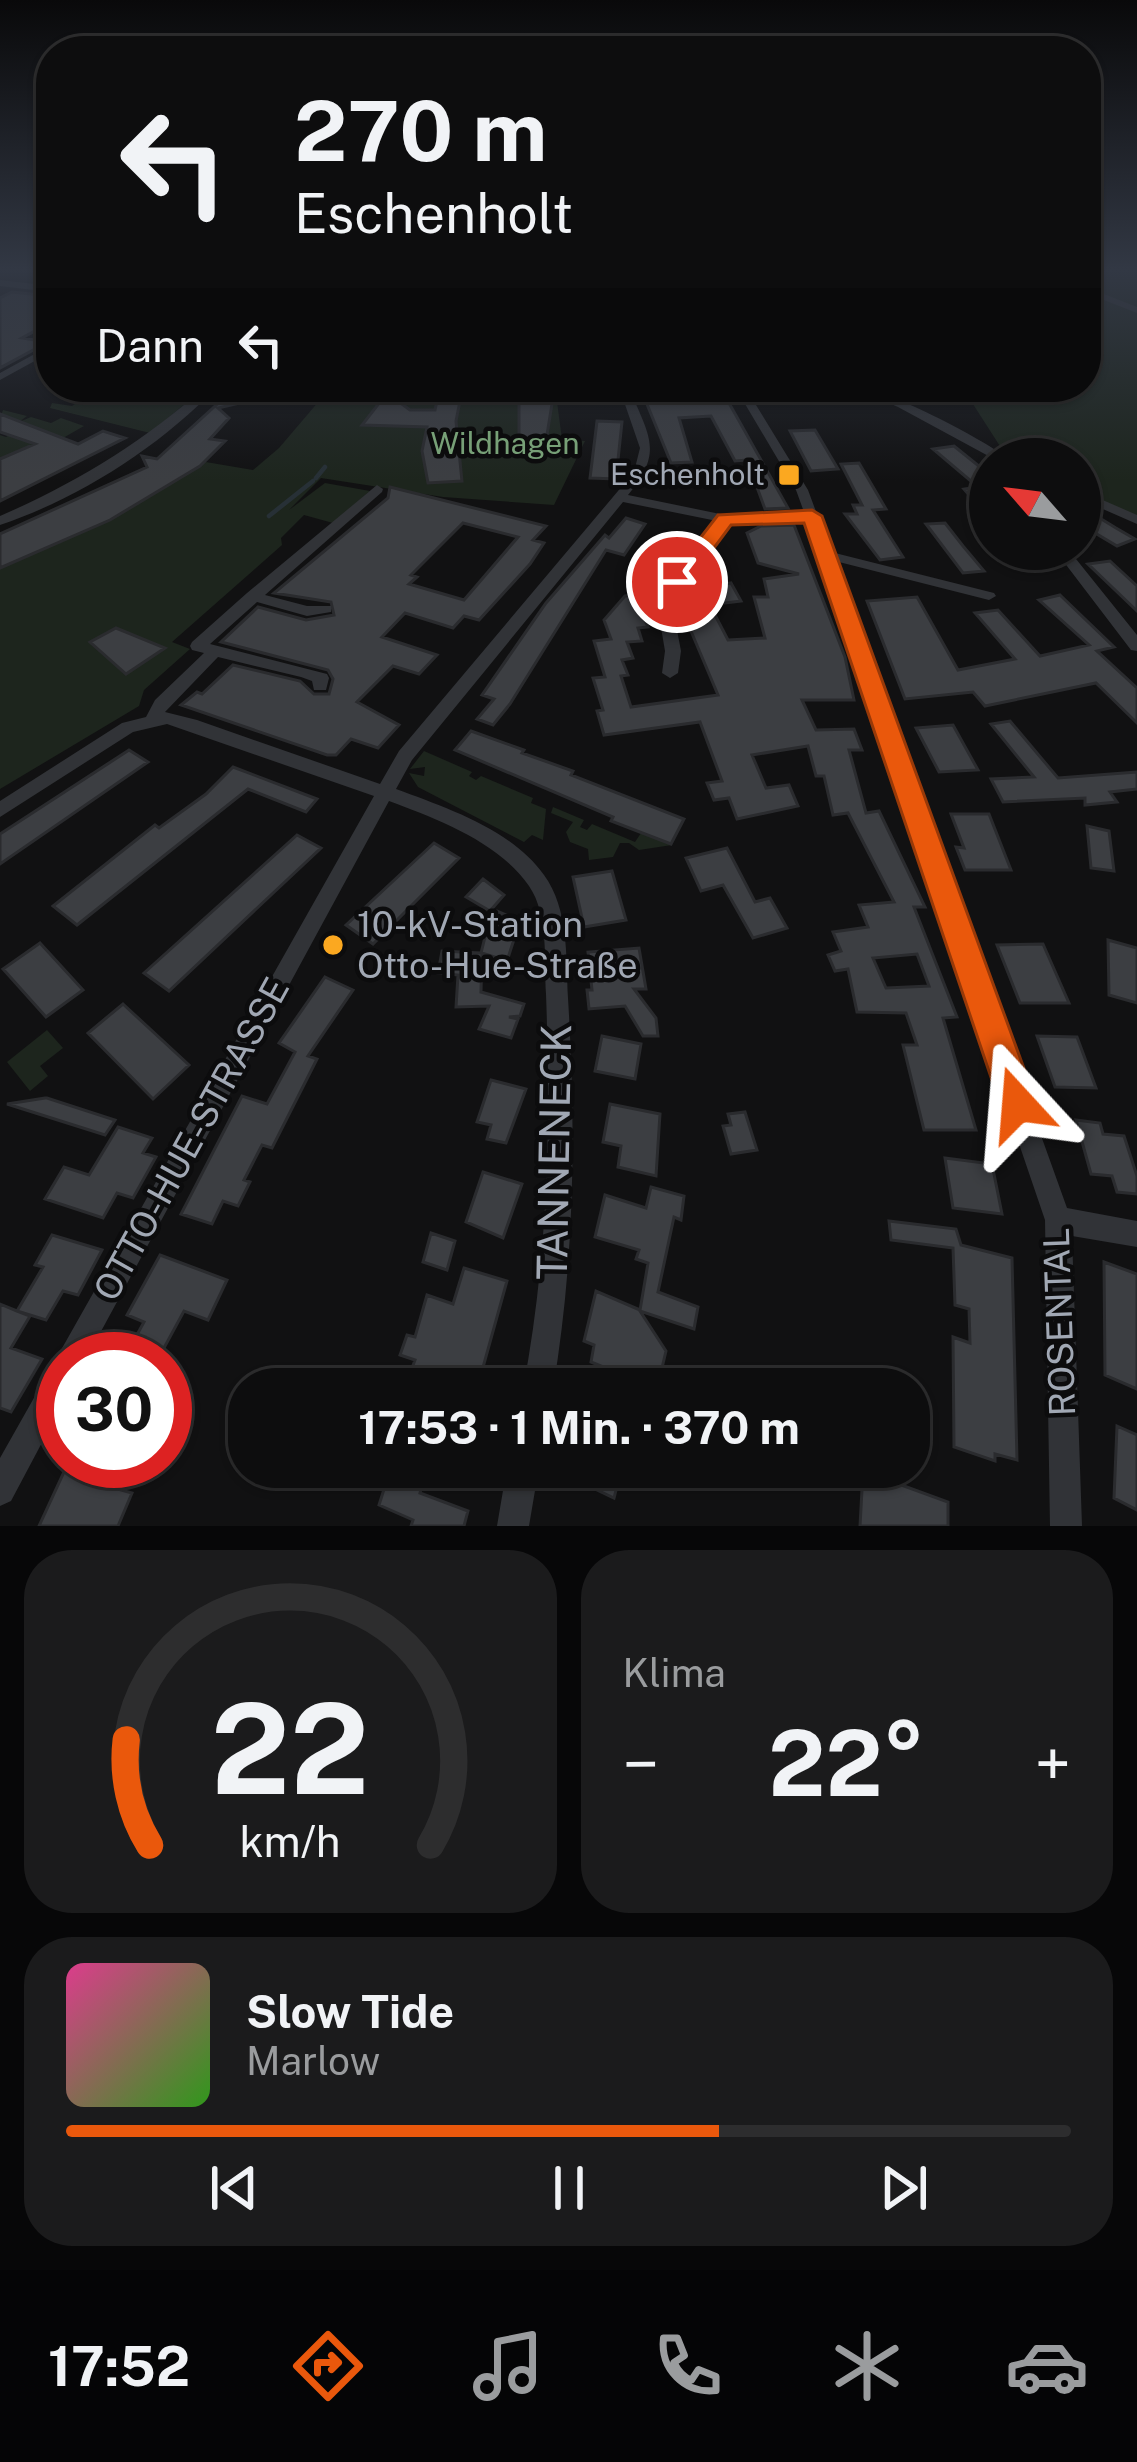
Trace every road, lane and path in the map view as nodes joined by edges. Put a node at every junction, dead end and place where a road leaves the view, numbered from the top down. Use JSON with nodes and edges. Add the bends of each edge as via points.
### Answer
{"nodes":[{"id":1,"x":36,"y":357,"type":"edge"},
{"id":2,"x":0,"y":377,"type":"edge"},
{"id":3,"x":196,"y":402,"type":"edge"},
{"id":4,"x":629,"y":402,"type":"edge"},
{"id":5,"x":749,"y":402,"type":"edge"},
{"id":6,"x":892,"y":402,"type":"edge"},
{"id":7,"x":969,"y":441,"type":"edge"},
{"id":8,"x":376,"y":489,"type":"dead end"},
{"id":9,"x":622,"y":498,"type":"junction"},
{"id":10,"x":1101,"y":504,"type":"edge"},
{"id":11,"x":812,"y":516,"type":"junction"},
{"id":12,"x":725,"y":519,"type":"junction"},
{"id":13,"x":1137,"y":520,"type":"edge"},
{"id":14,"x":0,"y":521,"type":"edge"},
{"id":15,"x":826,"y":555,"type":"junction"},
{"id":16,"x":1077,"y":570,"type":"edge"},
{"id":17,"x":252,"y":596,"type":"junction"},
{"id":18,"x":989,"y":596,"type":"dead end"},
{"id":19,"x":326,"y":609,"type":"dead end"},
{"id":20,"x":1137,"y":646,"type":"edge"},
{"id":21,"x":215,"y":651,"type":"junction"},
{"id":22,"x":670,"y":673,"type":"dead end"},
{"id":23,"x":320,"y":686,"type":"dead end"},
{"id":24,"x":154,"y":718,"type":"junction"},
{"id":25,"x":383,"y":795,"type":"junction"},
{"id":26,"x":0,"y":810,"type":"edge"},
{"id":27,"x":1058,"y":1220,"type":"junction"},
{"id":28,"x":1137,"y":1234,"type":"edge"},
{"id":29,"x":85,"y":1332,"type":"edge"},
{"id":30,"x":541,"y":1368,"type":"edge"},
{"id":31,"x":36,"y":1423,"type":"edge"},
{"id":32,"x":519,"y":1488,"type":"edge"},
{"id":33,"x":0,"y":1490,"type":"edge"},
{"id":34,"x":513,"y":1526,"type":"edge"},
{"id":35,"x":1066,"y":1526,"type":"edge"}],
"edges":[{"from":1,"to":2,"type":"street"},
{"from":3,"to":14,"type":"street","via":[[113,468]]},
{"from":4,"to":9,"type":"street","name":"OTTO-HUE-STRASSE","via":[[646,448]]},
{"from":5,"to":11,"type":"street","name":"ROSENTAL"},
{"from":6,"to":7,"type":"street"},
{"from":8,"to":17,"type":"street"},
{"from":9,"to":12,"type":"street"},
{"from":9,"to":25,"type":"street","name":"OTTO-HUE-STRASSE","via":[[415,744]]},
{"from":10,"to":13,"type":"street"},
{"from":11,"to":12,"type":"street"},
{"from":11,"to":15,"type":"street","name":"ROSENTAL"},
{"from":12,"to":22,"type":"street","via":[[664,604]]},
{"from":15,"to":18,"type":"street"},
{"from":15,"to":27,"type":"street","name":"ROSENTAL"},
{"from":16,"to":20,"type":"street"},
{"from":17,"to":19,"type":"street"},
{"from":17,"to":21,"type":"street","via":[[198,646]]},
{"from":21,"to":23,"type":"street","via":[[276,662],[321,678]]},
{"from":21,"to":24,"type":"street"},
{"from":24,"to":25,"type":"street"},
{"from":24,"to":26,"type":"street"},
{"from":25,"to":29,"type":"street","name":"OTTO-HUE-STRASSE"},
{"from":25,"to":30,"type":"street","name":"TANNENECK","via":[[451,818],[500,847],[530,872],[547,906],[563,1149]]},
{"from":27,"to":28,"type":"street"},
{"from":27,"to":35,"type":"street","name":"ROSENTAL"},
{"from":31,"to":33,"type":"street"},
{"from":32,"to":34,"type":"street"}]}
